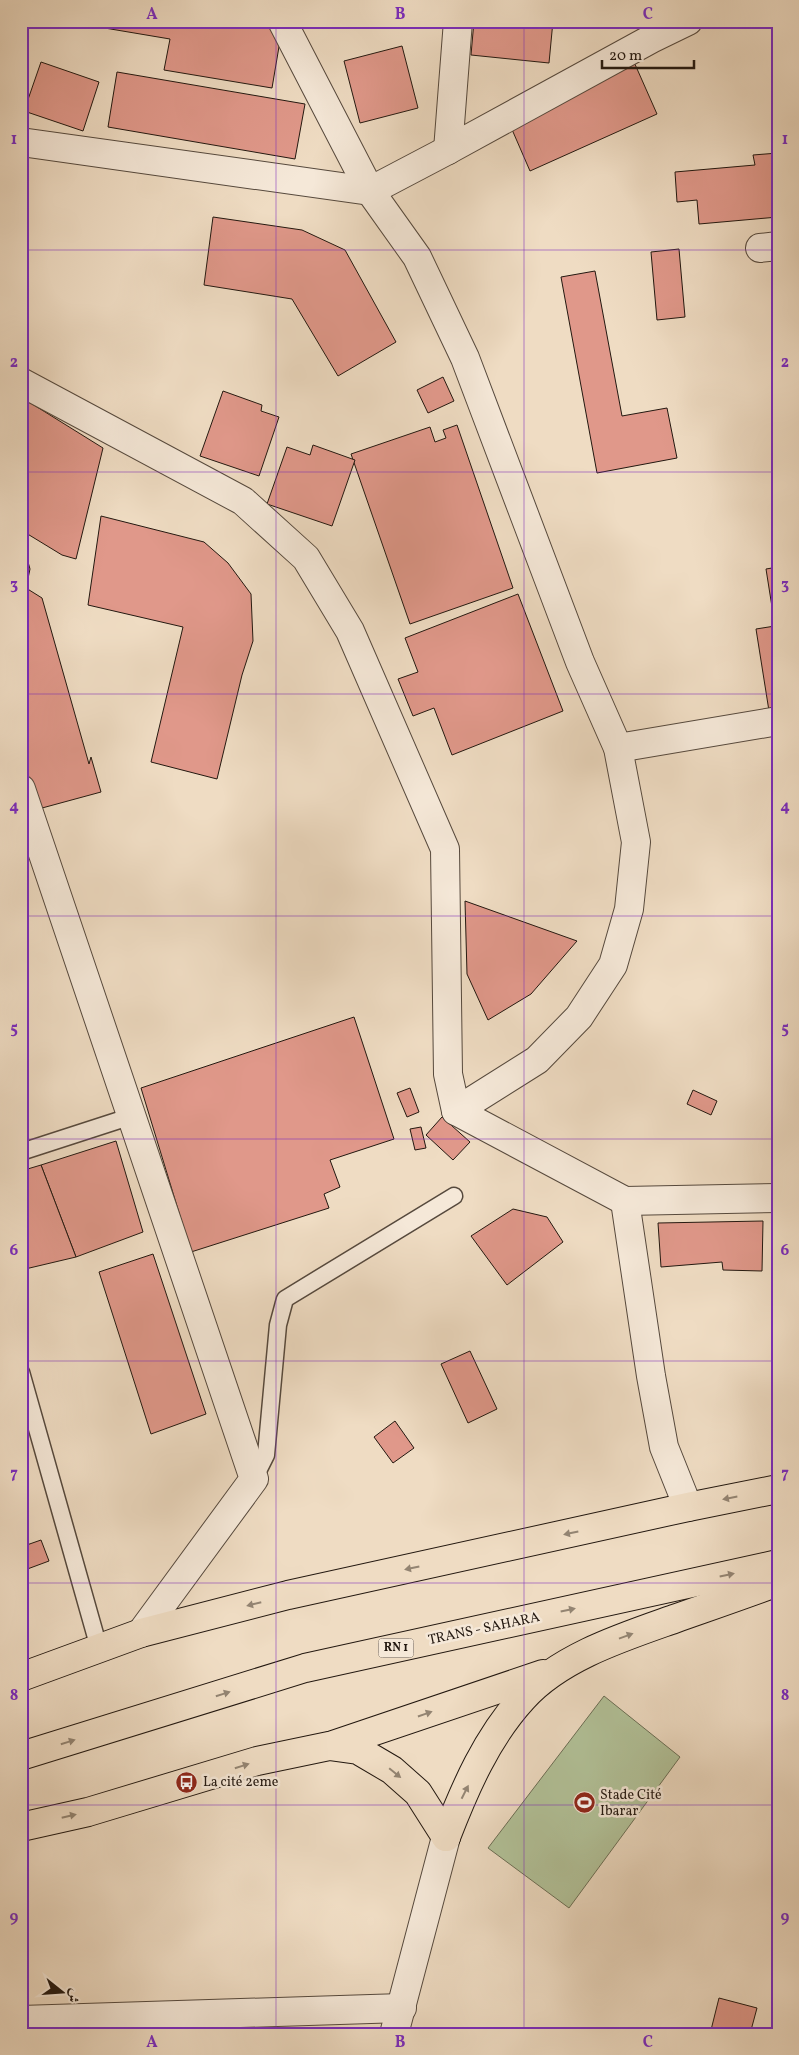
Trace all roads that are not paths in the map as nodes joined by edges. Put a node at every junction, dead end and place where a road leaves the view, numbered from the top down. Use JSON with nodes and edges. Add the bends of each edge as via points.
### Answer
{"nodes":[{"id":1,"x":282,"y":21,"type":"edge"},
{"id":2,"x":458,"y":21,"type":"edge"},
{"id":3,"x":688,"y":21,"type":"edge"},
{"id":4,"x":651,"y":30,"type":"edge"},
{"id":5,"x":21,"y":142,"type":"edge"},
{"id":6,"x":448,"y":150,"type":"junction"},
{"id":7,"x":370,"y":190,"type":"junction"},
{"id":8,"x":21,"y":382,"type":"edge"},
{"id":9,"x":778,"y":721,"type":"edge"},
{"id":10,"x":618,"y":748,"type":"junction"},
{"id":11,"x":21,"y":789,"type":"edge"},
{"id":12,"x":456,"y":1110,"type":"junction"},
{"id":13,"x":132,"y":1116,"type":"junction"},
{"id":14,"x":21,"y":1152,"type":"edge"},
{"id":15,"x":454,"y":1196,"type":"dead end"},
{"id":16,"x":778,"y":1198,"type":"edge"},
{"id":17,"x":625,"y":1201,"type":"junction"},
{"id":18,"x":21,"y":1372,"type":"edge"},
{"id":19,"x":254,"y":1479,"type":"junction"},
{"id":20,"x":778,"y":1489,"type":"edge"},
{"id":21,"x":688,"y":1507,"type":"junction"},
{"id":22,"x":778,"y":1564,"type":"edge"},
{"id":23,"x":778,"y":1582,"type":"edge"},
{"id":24,"x":141,"y":1633,"type":"junction"},
{"id":25,"x":99,"y":1648,"type":"junction"},
{"id":26,"x":558,"y":1669,"type":"junction"},
{"id":27,"x":21,"y":1677,"type":"edge"},
{"id":28,"x":329,"y":1746,"type":"junction"},
{"id":29,"x":21,"y":1756,"type":"edge"},
{"id":30,"x":21,"y":1827,"type":"edge"},
{"id":31,"x":446,"y":1837,"type":"junction"},
{"id":32,"x":402,"y":2008,"type":"junction"},
{"id":33,"x":21,"y":2020,"type":"edge"},
{"id":34,"x":103,"y":2026,"type":"edge"},
{"id":35,"x":394,"y":2034,"type":"edge"}],
"edges":[{"from":1,"to":7,"type":"street"},
{"from":2,"to":6,"type":"street"},
{"from":3,"to":4,"type":"street"},
{"from":4,"to":6,"type":"street"},
{"from":5,"to":7,"type":"street"},
{"from":6,"to":7,"type":"street"},
{"from":7,"to":10,"type":"street","via":[[417,257],[465,358],[580,662]]},
{"from":8,"to":12,"type":"street","via":[[243,501],[306,558],[350,631],[445,849],[448,1074]]},
{"from":9,"to":10,"type":"street"},
{"from":10,"to":12,"type":"street","via":[[636,842],[629,909],[613,965],[579,1017],[537,1060]]},
{"from":11,"to":13,"type":"street"},
{"from":12,"to":17,"type":"street"},
{"from":13,"to":14,"type":"lane"},
{"from":13,"to":19,"type":"street"},
{"from":15,"to":19,"type":"lane","via":[[285,1299],[278,1325],[266,1454]]},
{"from":16,"to":17,"type":"street"},
{"from":17,"to":21,"type":"street","via":[[664,1447]]},
{"from":18,"to":25,"type":"lane"},
{"from":19,"to":24,"type":"street"},
{"from":20,"to":21,"type":"highway","one_way":true},
{"from":21,"to":24,"type":"highway","one_way":true,"via":[[288,1595]]},
{"from":29,"to":22,"type":"highway","name":"TRANS - SAHARA","number":"RN 1","one_way":true,"via":[[305,1668]]},
{"from":26,"to":23,"type":"highway","one_way":true,"via":[[618,1639]]},
{"from":24,"to":25,"type":"highway"},
{"from":25,"to":27,"type":"highway"},
{"from":28,"to":26,"type":"highway","one_way":true},
{"from":31,"to":26,"type":"highway","one_way":true,"via":[[489,1744],[524,1698]]},
{"from":30,"to":28,"type":"highway","one_way":true,"via":[[88,1812],[257,1761]]},
{"from":28,"to":31,"type":"highway","one_way":true,"via":[[358,1750],[392,1770],[418,1792]]},
{"from":31,"to":32,"type":"street"},
{"from":32,"to":34,"type":"street"},
{"from":32,"to":35,"type":"street"},
{"from":33,"to":34,"type":"street"}]}
